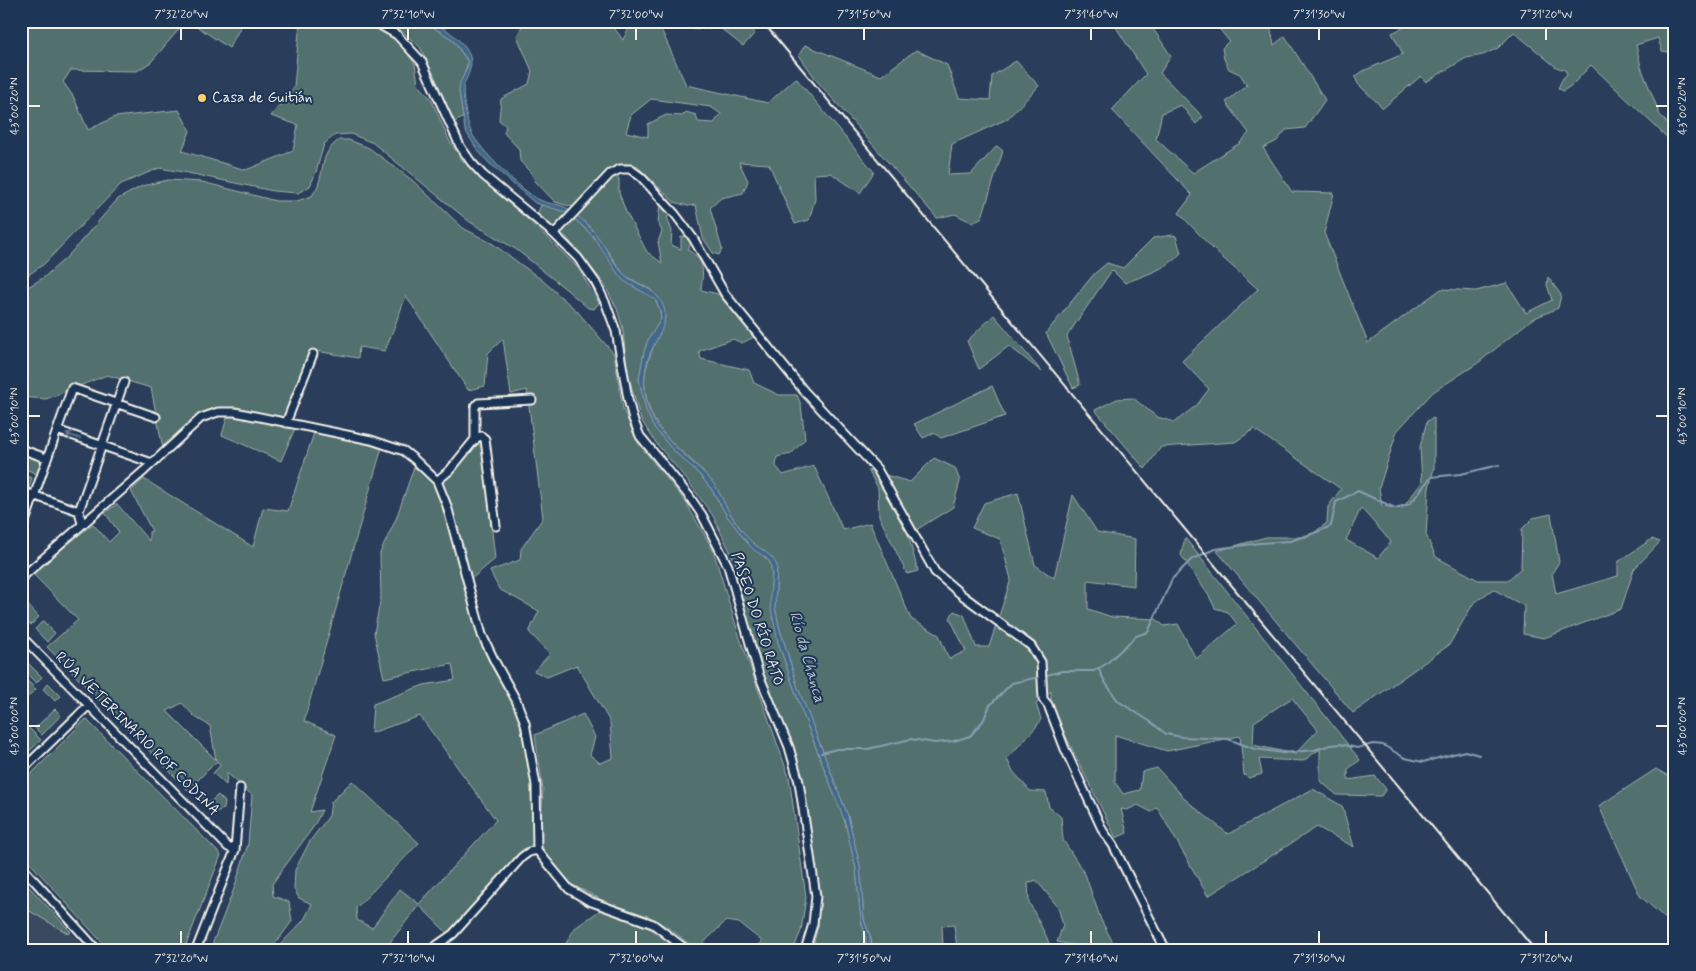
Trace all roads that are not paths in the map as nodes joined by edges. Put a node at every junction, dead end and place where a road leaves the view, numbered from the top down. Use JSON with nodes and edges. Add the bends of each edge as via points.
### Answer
{"nodes":[{"id":1,"x":373,"y":21,"type":"edge"},
{"id":2,"x":557,"y":231,"type":"junction"},
{"id":3,"x":313,"y":354,"type":"dead end"},
{"id":4,"x":124,"y":382,"type":"dead end"},
{"id":5,"x":532,"y":400,"type":"dead end"},
{"id":6,"x":116,"y":404,"type":"junction"},
{"id":7,"x":156,"y":417,"type":"dead end"},
{"id":8,"x":286,"y":423,"type":"junction"},
{"id":9,"x":56,"y":430,"type":"junction"},
{"id":10,"x":475,"y":440,"type":"junction"},
{"id":11,"x":102,"y":445,"type":"junction"},
{"id":12,"x":21,"y":449,"type":"edge"},
{"id":13,"x":46,"y":458,"type":"junction"},
{"id":14,"x":152,"y":463,"type":"junction"},
{"id":15,"x":437,"y":481,"type":"junction"},
{"id":16,"x":21,"y":491,"type":"edge"},
{"id":17,"x":34,"y":496,"type":"junction"},
{"id":18,"x":79,"y":511,"type":"junction"},
{"id":19,"x":82,"y":524,"type":"junction"},
{"id":20,"x":496,"y":526,"type":"dead end"},
{"id":21,"x":21,"y":533,"type":"edge"},
{"id":22,"x":21,"y":578,"type":"edge"},
{"id":23,"x":21,"y":636,"type":"edge"},
{"id":24,"x":89,"y":705,"type":"junction"},
{"id":25,"x":21,"y":771,"type":"edge"},
{"id":26,"x":240,"y":788,"type":"dead end"},
{"id":27,"x":235,"y":850,"type":"junction"},
{"id":28,"x":537,"y":850,"type":"junction"},
{"id":29,"x":21,"y":866,"type":"edge"},
{"id":30,"x":97,"y":950,"type":"edge"},
{"id":31,"x":196,"y":950,"type":"edge"},
{"id":32,"x":430,"y":950,"type":"edge"},
{"id":33,"x":687,"y":950,"type":"edge"},
{"id":34,"x":805,"y":950,"type":"edge"},
{"id":35,"x":1167,"y":950,"type":"edge"}],
"edges":[{"from":1,"to":2,"type":"street","name":"PASEO DO RÍO RATO","via":[[397,34],[422,62],[460,146],[471,162],[483,175]]},
{"from":2,"to":34,"type":"street","name":"PASEO DO RÍO RATO","via":[[596,283],[606,304],[616,331],[628,399],[640,436],[702,515],[728,566],[759,675],[789,747],[799,782],[816,896],[813,924]]},
{"from":2,"to":35,"type":"street","via":[[610,174],[620,168],[630,169],[641,177],[681,222],[725,294],[804,391],[877,469],[935,572],[1031,646],[1041,662],[1043,699],[1065,749],[1103,831]]},
{"from":3,"to":8,"type":"street"},
{"from":4,"to":6,"type":"street"},
{"from":5,"to":10,"type":"street","via":[[478,403],[475,407]]},
{"from":6,"to":7,"type":"street"},
{"from":6,"to":9,"type":"street","via":[[72,388]]},
{"from":6,"to":11,"type":"street"},
{"from":8,"to":14,"type":"street","via":[[235,412],[218,412],[201,418]]},
{"from":8,"to":15,"type":"street","via":[[370,440],[404,451]]},
{"from":11,"to":9,"type":"street","one_way":true},
{"from":9,"to":13,"type":"street"},
{"from":10,"to":15,"type":"street"},
{"from":10,"to":20,"type":"street","via":[[481,436],[485,439]]},
{"from":11,"to":14,"type":"street"},
{"from":11,"to":18,"type":"street"},
{"from":12,"to":13,"type":"street"},
{"from":13,"to":17,"type":"street"},
{"from":14,"to":19,"type":"street"},
{"from":15,"to":28,"type":"street","via":[[447,506],[482,635],[525,723],[536,785]]},
{"from":16,"to":17,"type":"street"},
{"from":17,"to":18,"type":"street"},
{"from":17,"to":21,"type":"street"},
{"from":18,"to":19,"type":"street"},
{"from":19,"to":22,"type":"street"},
{"from":23,"to":24,"type":"street","name":"RÚA VETERINARIO ROF CODINA"},
{"from":24,"to":25,"type":"street"},
{"from":24,"to":27,"type":"street","name":"RÚA VETERINARIO ROF CODINA","via":[[228,847]]},
{"from":26,"to":27,"type":"street"},
{"from":27,"to":31,"type":"street"},
{"from":28,"to":32,"type":"street","via":[[522,858],[453,934]]},
{"from":28,"to":33,"type":"street","via":[[569,889],[589,901],[653,924]]},
{"from":29,"to":30,"type":"street"}]}
